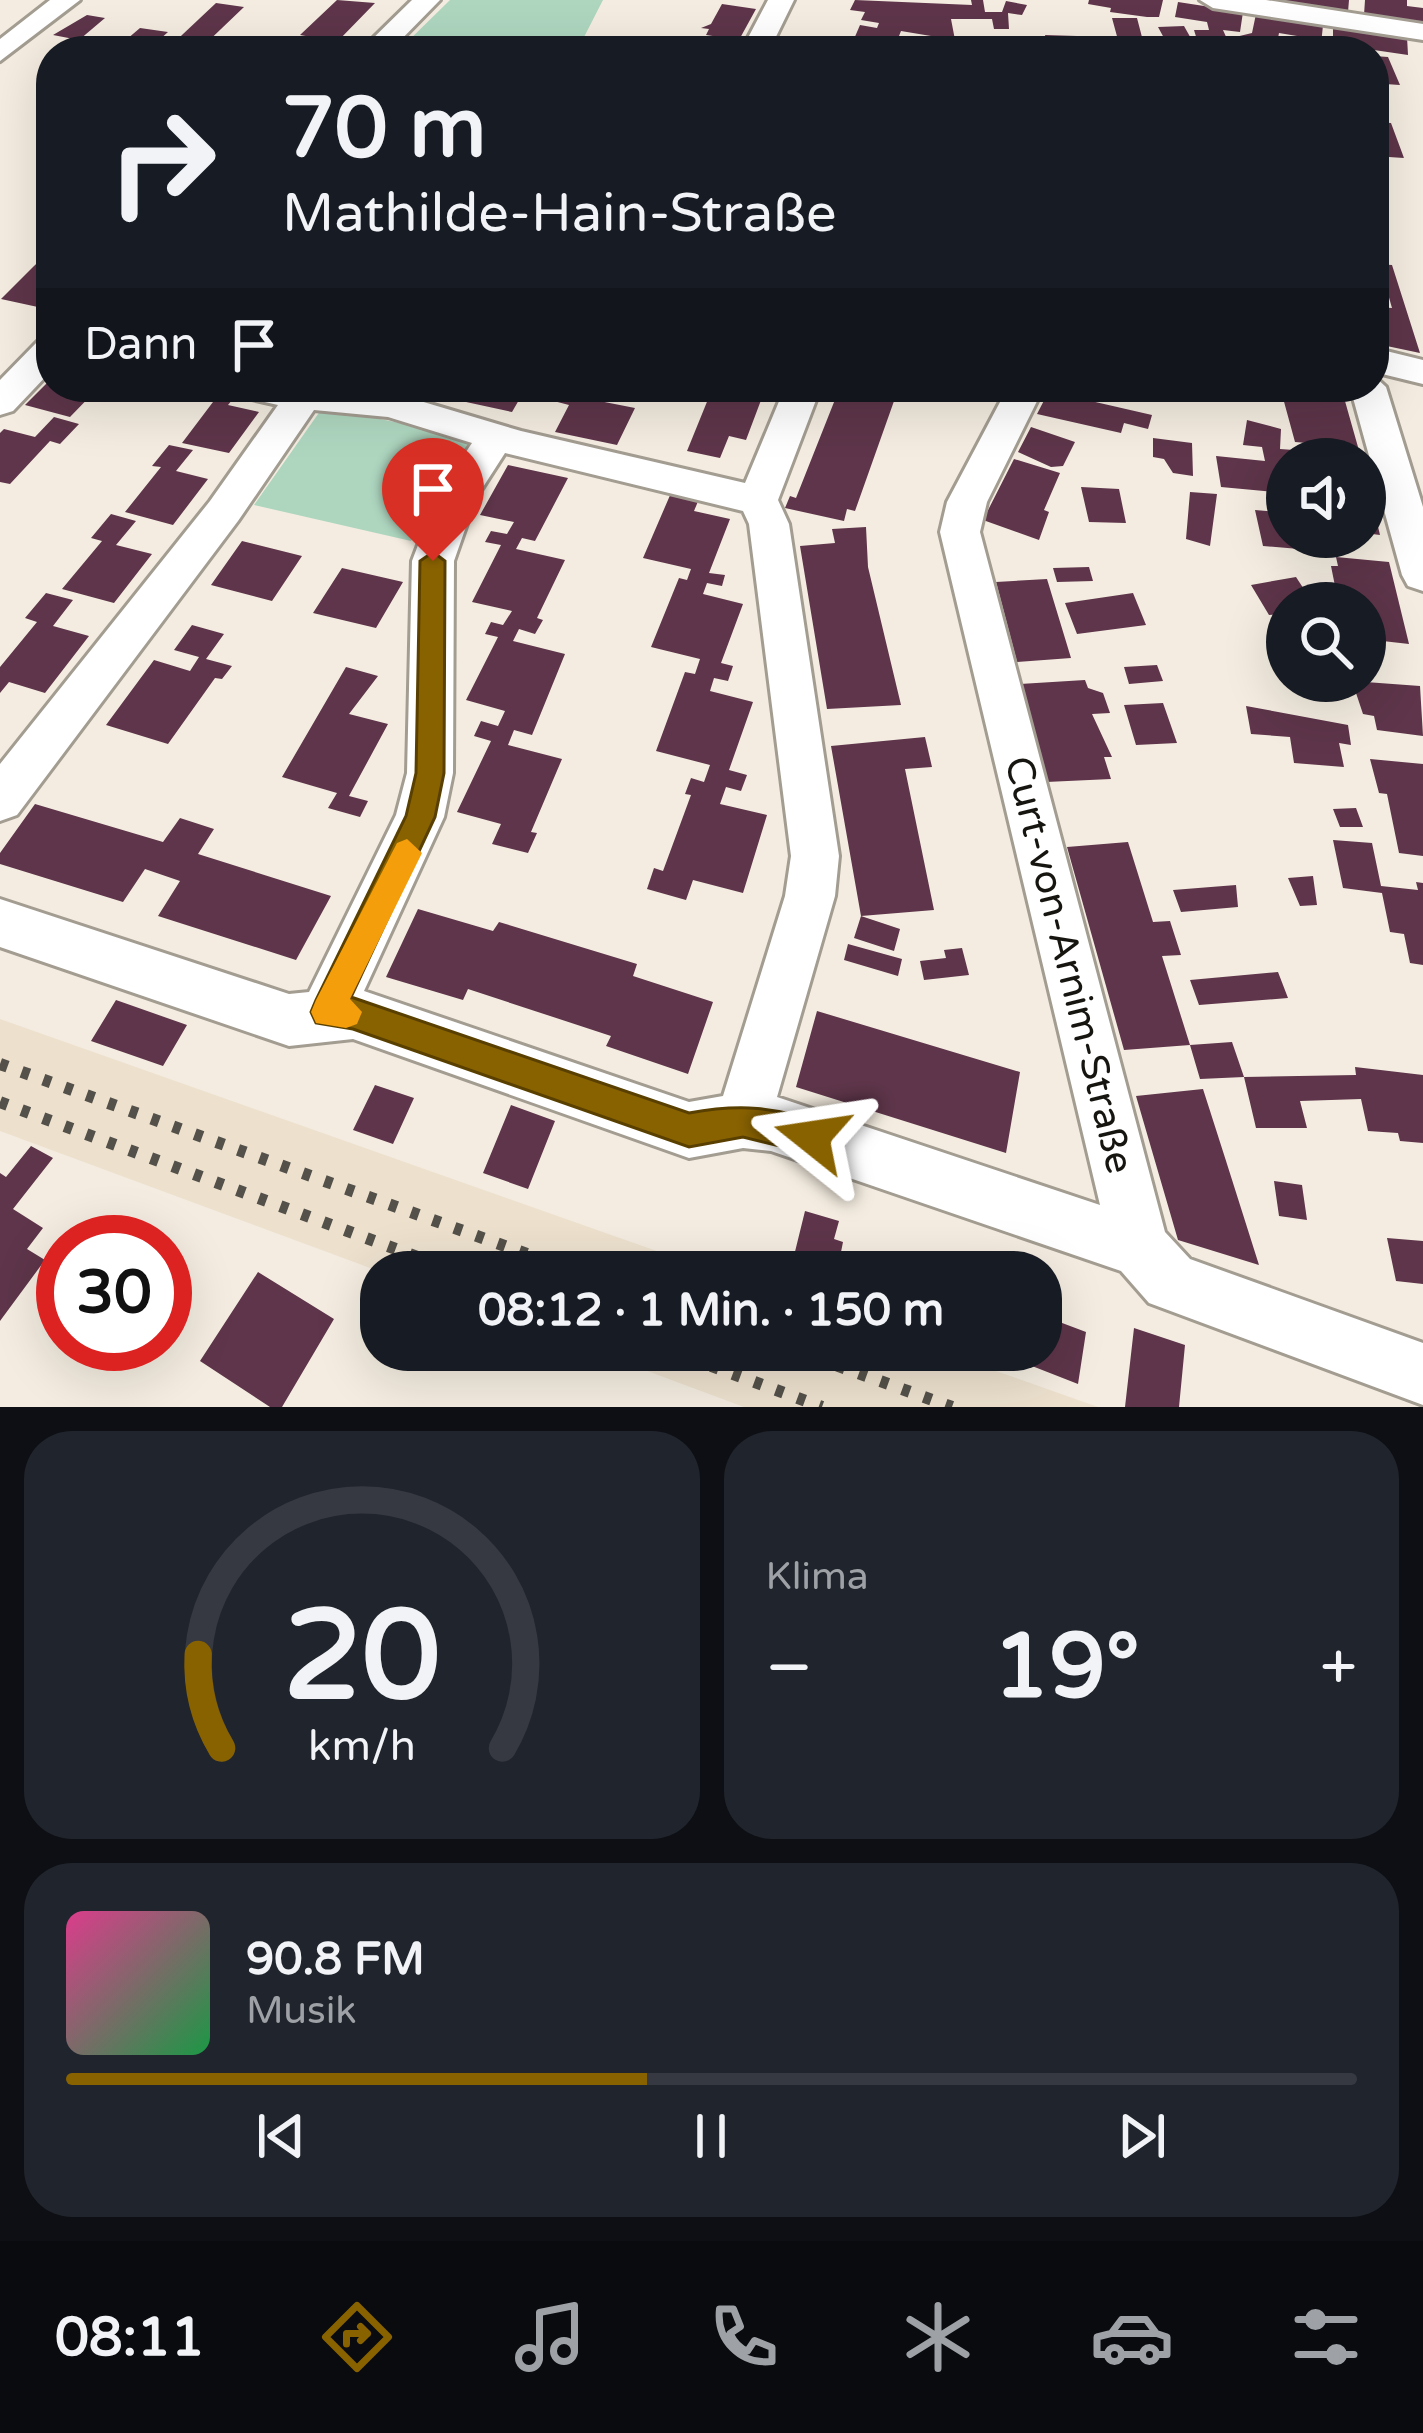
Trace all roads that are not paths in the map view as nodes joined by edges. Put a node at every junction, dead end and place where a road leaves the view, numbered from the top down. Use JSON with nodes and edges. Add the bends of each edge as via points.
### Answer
{"nodes":[{"id":1,"x":67,"y":0,"type":"edge"},
{"id":2,"x":427,"y":0,"type":"edge"},
{"id":3,"x":781,"y":0,"type":"edge"},
{"id":4,"x":1213,"y":0,"type":"edge"},
{"id":5,"x":1423,"y":32,"type":"edge"},
{"id":6,"x":390,"y":36,"type":"edge"},
{"id":7,"x":763,"y":36,"type":"edge"},
{"id":8,"x":0,"y":54,"type":"edge"},
{"id":9,"x":34,"y":60,"type":"dead end"},
{"id":10,"x":1389,"y":364,"type":"edge"},
{"id":11,"x":36,"y":365,"type":"edge"},
{"id":12,"x":1423,"y":372,"type":"edge"},
{"id":13,"x":0,"y":402,"type":"edge"},
{"id":14,"x":300,"y":402,"type":"edge"},
{"id":15,"x":411,"y":402,"type":"edge"},
{"id":16,"x":797,"y":402,"type":"edge"},
{"id":17,"x":1018,"y":402,"type":"edge"},
{"id":18,"x":1372,"y":402,"type":"edge"},
{"id":19,"x":496,"y":437,"type":"junction"},
{"id":20,"x":758,"y":500,"type":"junction"},
{"id":21,"x":1423,"y":575,"type":"edge"},
{"id":22,"x":0,"y":800,"type":"edge"},
{"id":23,"x":0,"y":923,"type":"edge"},
{"id":24,"x":327,"y":1012,"type":"junction"},
{"id":25,"x":743,"y":1120,"type":"junction"},
{"id":26,"x":1140,"y":1248,"type":"junction"},
{"id":27,"x":1423,"y":1374,"type":"edge"}],
"edges":[{"from":1,"to":8,"type":"street"},
{"from":2,"to":6,"type":"street"},
{"from":3,"to":7,"type":"street"},
{"from":4,"to":5,"type":"street"},
{"from":8,"to":9,"type":"street"},
{"from":10,"to":12,"type":"street"},
{"from":11,"to":13,"type":"street"},
{"from":14,"to":22,"type":"street"},
{"from":15,"to":19,"type":"street"},
{"from":16,"to":20,"type":"street"},
{"from":17,"to":26,"type":"street","name":"Curt-von-Arnim-Straße","via":[[960,532]]},
{"from":18,"to":21,"type":"street"},
{"from":19,"to":20,"type":"street"},
{"from":19,"to":24,"type":"street","via":[[457,495],[433,561],[430,773],[420,817]]},
{"from":20,"to":25,"type":"street","via":[[770,524],[815,856]]},
{"from":23,"to":24,"type":"street","via":[[290,1020]]},
{"from":24,"to":25,"type":"street","via":[[353,1013],[689,1130]]},
{"from":25,"to":26,"type":"street"},
{"from":26,"to":27,"type":"street","via":[[1170,1282]]}]}
